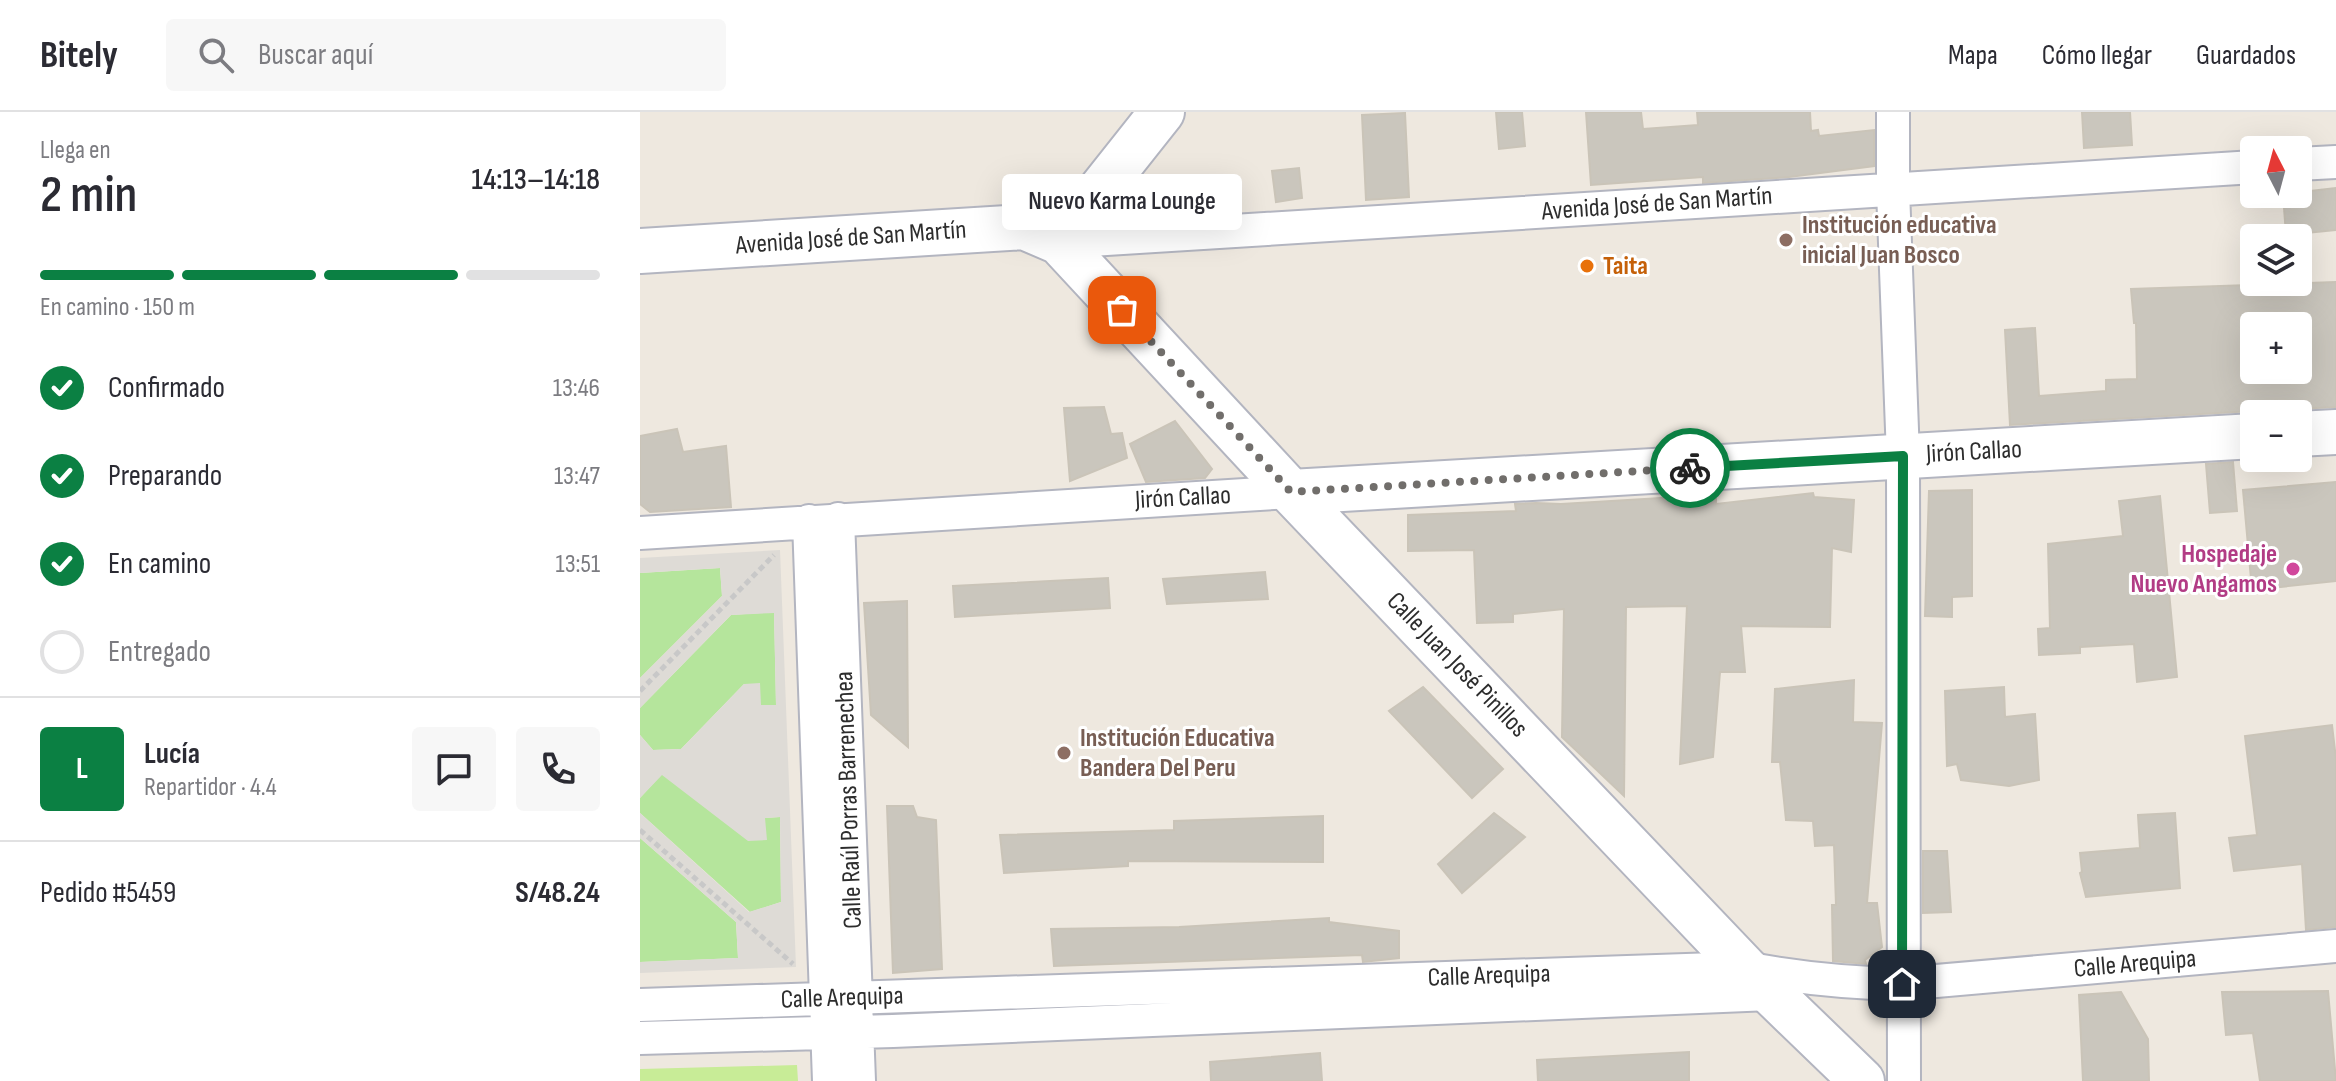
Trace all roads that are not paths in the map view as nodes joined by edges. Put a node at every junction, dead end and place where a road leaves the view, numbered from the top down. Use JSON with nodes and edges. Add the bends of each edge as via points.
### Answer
{"nodes":[{"id":1,"x":1162,"y":112,"type":"edge"},
{"id":2,"x":1893,"y":112,"type":"edge"},
{"id":3,"x":2336,"y":162,"type":"edge"},
{"id":4,"x":2312,"y":163,"type":"edge"},
{"id":5,"x":2240,"y":168,"type":"edge"},
{"id":6,"x":1893,"y":190,"type":"junction"},
{"id":7,"x":1059,"y":242,"type":"junction"},
{"id":8,"x":640,"y":251,"type":"edge"},
{"id":9,"x":640,"y":281,"type":"edge"},
{"id":10,"x":2336,"y":432,"type":"edge"},
{"id":11,"x":2312,"y":433,"type":"edge"},
{"id":12,"x":2240,"y":437,"type":"edge"},
{"id":13,"x":1903,"y":456,"type":"junction"},
{"id":14,"x":1291,"y":492,"type":"junction"},
{"id":15,"x":823,"y":520,"type":"junction"},
{"id":16,"x":640,"y":533,"type":"edge"},
{"id":17,"x":2336,"y":946,"type":"edge"},
{"id":18,"x":1758,"y":981,"type":"junction"},
{"id":19,"x":1902,"y":984,"type":"junction"},
{"id":20,"x":842,"y":998,"type":"junction"},
{"id":21,"x":640,"y":1005,"type":"edge"},
{"id":22,"x":843,"y":1032,"type":"junction"},
{"id":23,"x":640,"y":1038,"type":"edge"},
{"id":24,"x":829,"y":1081,"type":"edge"},
{"id":25,"x":859,"y":1081,"type":"edge"},
{"id":26,"x":1862,"y":1081,"type":"edge"},
{"id":27,"x":1904,"y":1081,"type":"edge"}],
"edges":[{"from":1,"to":7,"type":"main road"},
{"from":2,"to":6,"type":"street"},
{"from":3,"to":4,"type":"street"},
{"from":5,"to":6,"type":"street","name":"Avenida José de San Martín"},
{"from":6,"to":7,"type":"street","name":"Avenida José de San Martín"},
{"from":6,"to":13,"type":"street"},
{"from":7,"to":8,"type":"main road","name":"Avenida José de San Martín","via":[[1024,227]]},
{"from":7,"to":9,"type":"main road","name":"Avenida José de San Martín","via":[[1024,253]]},
{"from":7,"to":14,"type":"main road","name":"Calle Juan José Pinillos"},
{"from":10,"to":11,"type":"main road"},
{"from":12,"to":13,"type":"main road","name":"Jirón Callao"},
{"from":13,"to":14,"type":"main road","name":"Jirón Callao"},
{"from":13,"to":19,"type":"street"},
{"from":14,"to":15,"type":"street","name":"Jirón Callao"},
{"from":14,"to":18,"type":"main road","name":"Calle Juan José Pinillos"},
{"from":15,"to":16,"type":"street","name":"Jirón Callao"},
{"from":15,"to":20,"type":"street","name":"Calle Raúl Porras Barrenechea"},
{"from":17,"to":19,"type":"street","name":"Calle Arequipa"},
{"from":18,"to":19,"type":"street","name":"Calle Arequipa"},
{"from":18,"to":20,"type":"street","name":"Calle Arequipa"},
{"from":18,"to":22,"type":"street","name":"Calle Arequipa"},
{"from":18,"to":26,"type":"main road","name":"Calle Juan José Pinillos"},
{"from":19,"to":27,"type":"street"},
{"from":20,"to":21,"type":"street","name":"Calle Arequipa"},
{"from":20,"to":22,"type":"street","name":"Calle Raúl Porras Barrenechea"},
{"from":22,"to":23,"type":"street","name":"Calle Arequipa"},
{"from":22,"to":24,"type":"street","name":"Calle Raúl Porras Barrenechea"},
{"from":22,"to":25,"type":"street","name":"Calle Raúl Porras Barrenechea"}]}
